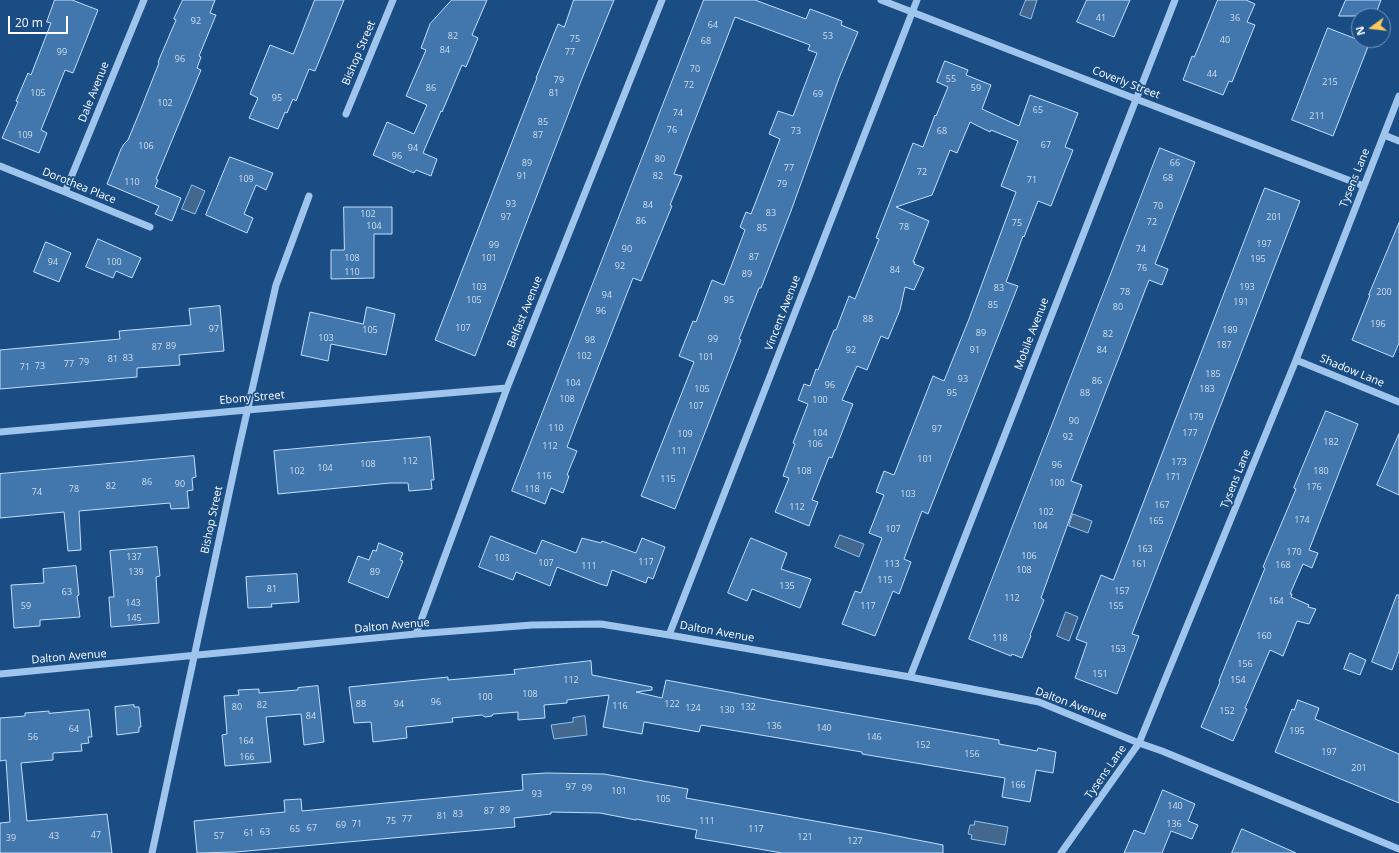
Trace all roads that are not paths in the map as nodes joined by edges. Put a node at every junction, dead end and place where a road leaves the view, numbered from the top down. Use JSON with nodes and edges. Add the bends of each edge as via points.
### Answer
{"nodes":[{"id":1,"x":144,"y":0,"type":"edge"},
{"id":2,"x":393,"y":0,"type":"edge"},
{"id":3,"x":662,"y":0,"type":"edge"},
{"id":4,"x":880,"y":0,"type":"edge"},
{"id":5,"x":917,"y":0,"type":"edge"},
{"id":6,"x":1175,"y":0,"type":"edge"},
{"id":7,"x":912,"y":13,"type":"junction"},
{"id":8,"x":1399,"y":96,"type":"edge"},
{"id":9,"x":1136,"y":99,"type":"junction"},
{"id":10,"x":346,"y":114,"type":"dead end"},
{"id":11,"x":1384,"y":135,"type":"junction"},
{"id":12,"x":1399,"y":141,"type":"edge"},
{"id":13,"x":0,"y":166,"type":"edge"},
{"id":14,"x":1364,"y":186,"type":"junction"},
{"id":15,"x":65,"y":192,"type":"junction"},
{"id":16,"x":309,"y":196,"type":"dead end"},
{"id":17,"x":150,"y":227,"type":"dead end"},
{"id":18,"x":1296,"y":360,"type":"junction"},
{"id":19,"x":507,"y":388,"type":"junction"},
{"id":20,"x":1399,"y":402,"type":"edge"},
{"id":21,"x":247,"y":410,"type":"junction"},
{"id":22,"x":0,"y":432,"type":"edge"},
{"id":23,"x":416,"y":634,"type":"junction"},
{"id":24,"x":669,"y":634,"type":"junction"},
{"id":25,"x":193,"y":656,"type":"junction"},
{"id":26,"x":0,"y":674,"type":"edge"},
{"id":27,"x":910,"y":677,"type":"junction"},
{"id":28,"x":1139,"y":743,"type":"junction"},
{"id":29,"x":1399,"y":849,"type":"edge"},
{"id":30,"x":152,"y":853,"type":"edge"},
{"id":31,"x":1061,"y":853,"type":"edge"}],
"edges":[{"from":1,"to":15,"type":"street","name":"Dale Avenue"},
{"from":2,"to":10,"type":"street","name":"Bishop Street"},
{"from":3,"to":19,"type":"street","name":"Belfast Avenue"},
{"from":4,"to":7,"type":"street","name":"Coverly Street"},
{"from":5,"to":7,"type":"street","name":"Vincent Avenue"},
{"from":6,"to":9,"type":"street","name":"Mobile Avenue"},
{"from":7,"to":9,"type":"street","name":"Coverly Street"},
{"from":7,"to":24,"type":"street","name":"Vincent Avenue"},
{"from":8,"to":11,"type":"street","name":"Tysens Lane"},
{"from":9,"to":14,"type":"street","name":"Coverly Street"},
{"from":9,"to":27,"type":"street","name":"Mobile Avenue"},
{"from":11,"to":12,"type":"street"},
{"from":11,"to":14,"type":"street","name":"Tysens Lane"},
{"from":13,"to":15,"type":"street","name":"Dorothea Place"},
{"from":14,"to":18,"type":"street","name":"Tysens Lane"},
{"from":15,"to":17,"type":"street","name":"Dorothea Place"},
{"from":16,"to":21,"type":"street","name":"Bishop Street","via":[[276,285]]},
{"from":18,"to":20,"type":"street","name":"Shadow Lane"},
{"from":18,"to":28,"type":"street","name":"Tysens Lane"},
{"from":19,"to":21,"type":"street","name":"Ebony Street"},
{"from":19,"to":23,"type":"street","name":"Belfast Avenue"},
{"from":21,"to":22,"type":"street","name":"Ebony Street"},
{"from":21,"to":25,"type":"street","name":"Bishop Street"},
{"from":23,"to":24,"type":"street","name":"Dalton Avenue","via":[[532,625],[601,624]]},
{"from":23,"to":25,"type":"street","name":"Dalton Avenue"},
{"from":24,"to":27,"type":"street","name":"Dalton Avenue"},
{"from":25,"to":26,"type":"street","name":"Dalton Avenue"},
{"from":25,"to":30,"type":"street","name":"Bishop Street"},
{"from":27,"to":28,"type":"street","name":"Dalton Avenue","via":[[1039,702]]},
{"from":28,"to":29,"type":"street","name":"Dalton Avenue"},
{"from":28,"to":31,"type":"street","name":"Tysens Lane"}]}
